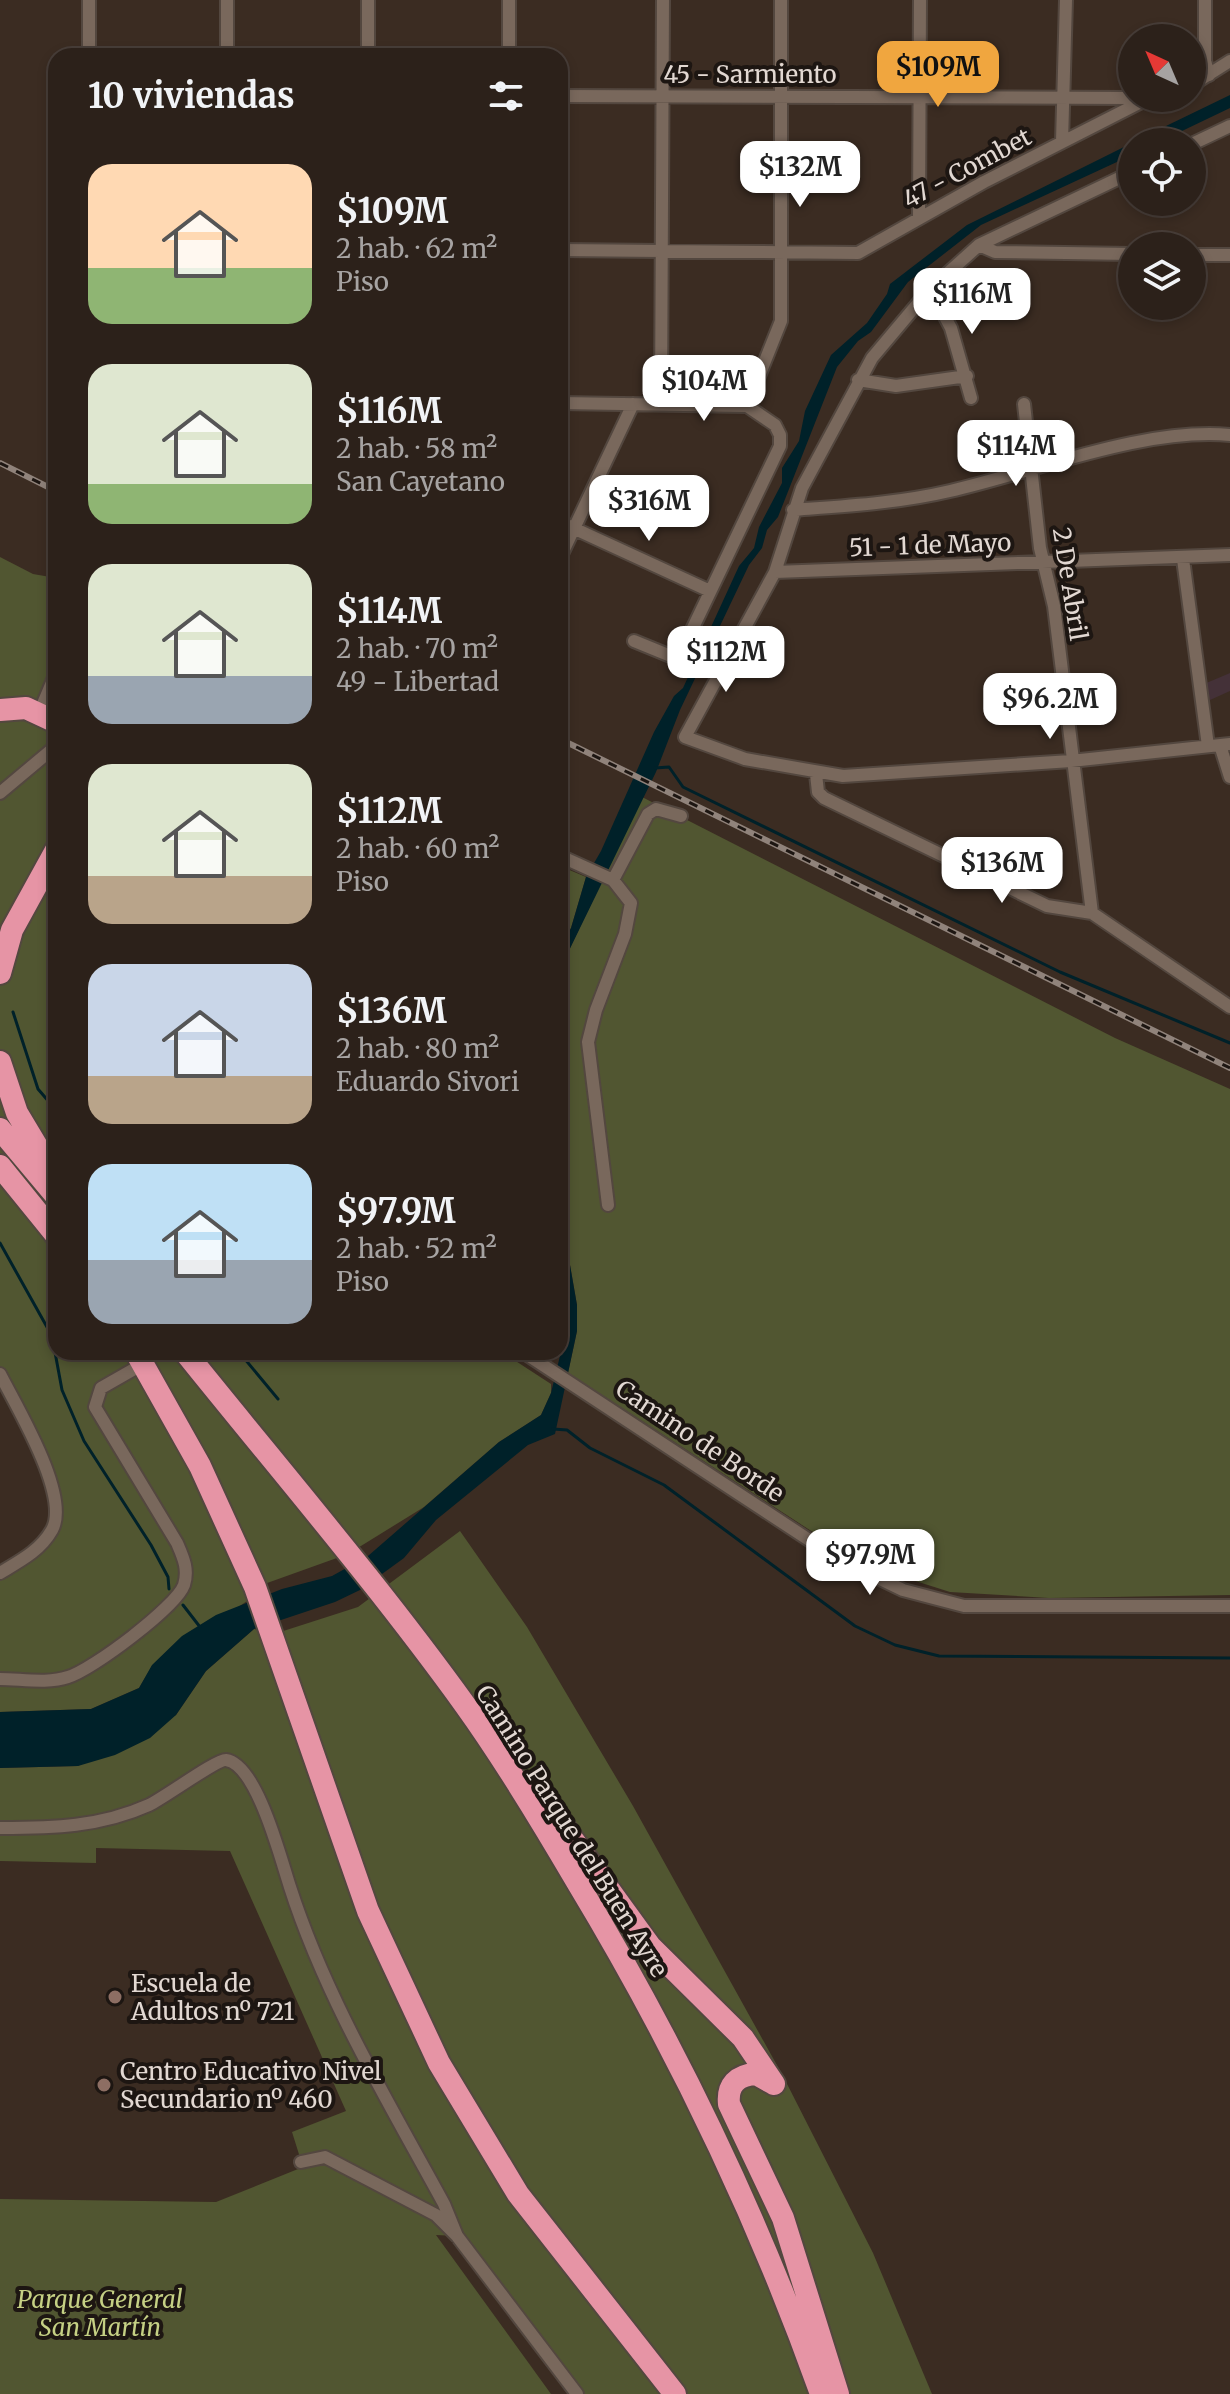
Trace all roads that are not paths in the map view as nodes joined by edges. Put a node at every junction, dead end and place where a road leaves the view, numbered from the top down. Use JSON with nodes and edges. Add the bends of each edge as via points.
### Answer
{"nodes":[{"id":1,"x":89,"y":0,"type":"edge"},
{"id":2,"x":227,"y":0,"type":"edge"},
{"id":3,"x":368,"y":0,"type":"edge"},
{"id":4,"x":509,"y":0,"type":"edge"},
{"id":5,"x":663,"y":0,"type":"edge"},
{"id":6,"x":781,"y":0,"type":"edge"},
{"id":7,"x":920,"y":0,"type":"edge"},
{"id":8,"x":1066,"y":0,"type":"edge"},
{"id":9,"x":1205,"y":0,"type":"edge"},
{"id":10,"x":89,"y":48,"type":"edge"},
{"id":11,"x":227,"y":48,"type":"edge"},
{"id":12,"x":368,"y":48,"type":"edge"},
{"id":13,"x":509,"y":48,"type":"edge"},
{"id":14,"x":1230,"y":61,"type":"edge"},
{"id":15,"x":1209,"y":75,"type":"junction"},
{"id":16,"x":1206,"y":77,"type":"edge"},
{"id":17,"x":568,"y":96,"type":"edge"},
{"id":18,"x":662,"y":96,"type":"junction"},
{"id":19,"x":781,"y":96,"type":"junction"},
{"id":20,"x":920,"y":96,"type":"junction"},
{"id":21,"x":1064,"y":98,"type":"junction"},
{"id":22,"x":1118,"y":98,"type":"edge"},
{"id":23,"x":1121,"y":112,"type":"edge"},
{"id":24,"x":1230,"y":126,"type":"edge"},
{"id":25,"x":1206,"y":137,"type":"edge"},
{"id":26,"x":1062,"y":142,"type":"junction"},
{"id":27,"x":1118,"y":179,"type":"edge"},
{"id":28,"x":919,"y":218,"type":"junction"},
{"id":29,"x":979,"y":245,"type":"junction"},
{"id":30,"x":568,"y":250,"type":"edge"},
{"id":31,"x":664,"y":251,"type":"junction"},
{"id":32,"x":783,"y":252,"type":"junction"},
{"id":33,"x":1118,"y":254,"type":"edge"},
{"id":34,"x":1206,"y":255,"type":"edge"},
{"id":35,"x":1230,"y":255,"type":"edge"},
{"id":36,"x":930,"y":289,"type":"junction"},
{"id":37,"x":967,"y":376,"type":"junction"},
{"id":38,"x":858,"y":380,"type":"junction"},
{"id":39,"x":971,"y":398,"type":"dead end"},
{"id":40,"x":568,"y":403,"type":"edge"},
{"id":41,"x":633,"y":404,"type":"junction"},
{"id":42,"x":661,"y":404,"type":"junction"},
{"id":43,"x":1024,"y":404,"type":"dead end"},
{"id":44,"x":747,"y":406,"type":"junction"},
{"id":45,"x":1230,"y":435,"type":"edge"},
{"id":46,"x":1032,"y":467,"type":"junction"},
{"id":47,"x":793,"y":510,"type":"junction"},
{"id":48,"x":568,"y":525,"type":"edge"},
{"id":49,"x":574,"y":528,"type":"junction"},
{"id":50,"x":568,"y":541,"type":"edge"},
{"id":51,"x":1230,"y":555,"type":"edge"},
{"id":52,"x":1183,"y":559,"type":"junction"},
{"id":53,"x":1045,"y":563,"type":"junction"},
{"id":54,"x":775,"y":572,"type":"junction"},
{"id":55,"x":710,"y":591,"type":"junction"},
{"id":56,"x":634,"y":641,"type":"dead end"},
{"id":57,"x":0,"y":710,"type":"edge"},
{"id":58,"x":47,"y":717,"type":"edge"},
{"id":59,"x":1219,"y":745,"type":"edge"},
{"id":60,"x":48,"y":753,"type":"edge"},
{"id":61,"x":1071,"y":761,"type":"junction"},
{"id":62,"x":816,"y":774,"type":"junction"},
{"id":63,"x":1230,"y":777,"type":"edge"},
{"id":64,"x":0,"y":793,"type":"edge"},
{"id":65,"x":681,"y":816,"type":"dead end"},
{"id":66,"x":568,"y":859,"type":"edge"},
{"id":67,"x":48,"y":865,"type":"edge"},
{"id":68,"x":611,"y":879,"type":"junction"},
{"id":69,"x":1092,"y":913,"type":"junction"},
{"id":70,"x":0,"y":973,"type":"edge"},
{"id":71,"x":1230,"y":1007,"type":"edge"},
{"id":72,"x":0,"y":1062,"type":"edge"},
{"id":73,"x":0,"y":1129,"type":"edge"},
{"id":74,"x":48,"y":1165,"type":"edge"},
{"id":75,"x":0,"y":1166,"type":"edge"},
{"id":76,"x":48,"y":1186,"type":"edge"},
{"id":77,"x":0,"y":1189,"type":"edge"},
{"id":78,"x":608,"y":1205,"type":"dead end"},
{"id":79,"x":48,"y":1225,"type":"edge"},
{"id":80,"x":48,"y":1239,"type":"edge"},
{"id":81,"x":137,"y":1360,"type":"edge"},
{"id":82,"x":141,"y":1360,"type":"edge"},
{"id":83,"x":191,"y":1360,"type":"edge"},
{"id":84,"x":536,"y":1360,"type":"edge"},
{"id":85,"x":0,"y":1374,"type":"edge"},
{"id":86,"x":0,"y":1573,"type":"edge"},
{"id":87,"x":1230,"y":1606,"type":"edge"},
{"id":88,"x":0,"y":1679,"type":"edge"},
{"id":89,"x":466,"y":1706,"type":"junction"},
{"id":90,"x":0,"y":1828,"type":"edge"},
{"id":91,"x":301,"y":2162,"type":"dead end"},
{"id":92,"x":457,"y":2236,"type":"junction"},
{"id":93,"x":577,"y":2394,"type":"edge"},
{"id":94,"x":675,"y":2394,"type":"edge"},
{"id":95,"x":821,"y":2394,"type":"edge"},
{"id":96,"x":838,"y":2394,"type":"edge"}],
"edges":[{"from":1,"to":10,"type":"street"},
{"from":2,"to":11,"type":"street"},
{"from":3,"to":12,"type":"street"},
{"from":4,"to":13,"type":"street"},
{"from":5,"to":18,"type":"street"},
{"from":6,"to":19,"type":"street"},
{"from":7,"to":20,"type":"street"},
{"from":8,"to":21,"type":"street"},
{"from":9,"to":15,"type":"street"},
{"from":14,"to":15,"type":"street"},
{"from":15,"to":16,"type":"street"},
{"from":17,"to":18,"type":"street","name":"45 - Sarmiento"},
{"from":18,"to":19,"type":"street","name":"45 - Sarmiento"},
{"from":18,"to":31,"type":"street"},
{"from":19,"to":20,"type":"street","name":"45 - Sarmiento"},
{"from":19,"to":32,"type":"street"},
{"from":20,"to":21,"type":"street","name":"45 - Sarmiento"},
{"from":20,"to":28,"type":"street"},
{"from":21,"to":22,"type":"street","name":"45 - Sarmiento"},
{"from":21,"to":26,"type":"street"},
{"from":23,"to":26,"type":"street","name":"47 - Combet"},
{"from":24,"to":25,"type":"street"},
{"from":26,"to":28,"type":"street","name":"47 - Combet"},
{"from":27,"to":29,"type":"street"},
{"from":28,"to":32,"type":"street","name":"47 - Combet","via":[[858,253]]},
{"from":29,"to":33,"type":"street","via":[[995,252]]},
{"from":29,"to":36,"type":"street"},
{"from":30,"to":31,"type":"street","name":"47 - Combet"},
{"from":31,"to":32,"type":"street","name":"47 - Combet"},
{"from":31,"to":42,"type":"street"},
{"from":32,"to":44,"type":"street","via":[[780,326]]},
{"from":34,"to":35,"type":"street"},
{"from":36,"to":37,"type":"street","via":[[951,328]]},
{"from":36,"to":38,"type":"street"},
{"from":37,"to":38,"type":"street","via":[[896,386]]},
{"from":37,"to":39,"type":"street"},
{"from":38,"to":47,"type":"street"},
{"from":40,"to":41,"type":"street"},
{"from":41,"to":42,"type":"street"},
{"from":41,"to":49,"type":"street"},
{"from":42,"to":44,"type":"street"},
{"from":43,"to":46,"type":"street","name":"2 De Abril"},
{"from":44,"to":55,"type":"street","via":[[775,425],[780,446]]},
{"from":45,"to":46,"type":"street","via":[[1166,439]]},
{"from":46,"to":47,"type":"street","via":[[947,492]]},
{"from":46,"to":53,"type":"street","name":"2 De Abril"},
{"from":47,"to":54,"type":"street"},
{"from":48,"to":49,"type":"street"},
{"from":49,"to":50,"type":"street"},
{"from":49,"to":55,"type":"street"},
{"from":51,"to":52,"type":"street","name":"51 - 1 de Mayo"},
{"from":52,"to":53,"type":"street","name":"51 - 1 de Mayo"},
{"from":52,"to":59,"type":"street"},
{"from":53,"to":54,"type":"street","name":"51 - 1 de Mayo"},
{"from":53,"to":61,"type":"street","name":"2 De Abril"},
{"from":54,"to":62,"type":"street","via":[[685,737],[745,759]]},
{"from":55,"to":56,"type":"street","via":[[678,659]]},
{"from":57,"to":58,"type":"highway","via":[[26,708]]},
{"from":59,"to":61,"type":"street"},
{"from":59,"to":63,"type":"street"},
{"from":60,"to":64,"type":"street"},
{"from":61,"to":62,"type":"street"},
{"from":61,"to":69,"type":"street","name":"2 De Abril"},
{"from":62,"to":69,"type":"street","via":[[824,798],[1047,906]]},
{"from":65,"to":68,"type":"street","via":[[656,809],[648,814]]},
{"from":66,"to":68,"type":"street"},
{"from":67,"to":70,"type":"highway","via":[[12,930]]},
{"from":68,"to":78,"type":"street","via":[[631,903],[629,922],[588,1042]]},
{"from":69,"to":71,"type":"street"},
{"from":72,"to":74,"type":"highway","via":[[17,1113]]},
{"from":73,"to":76,"type":"highway"},
{"from":75,"to":79,"type":"highway"},
{"from":77,"to":80,"type":"highway"},
{"from":81,"to":88,"type":"street","via":[[101,1388],[95,1407],[177,1543],[186,1566],[183,1586],[167,1606],[80,1673],[54,1680]]},
{"from":82,"to":94,"type":"highway","via":[[200,1466],[255,1587],[359,1888],[439,2063],[518,2194]]},
{"from":83,"to":89,"type":"highway","name":"Camino Parque del Buen Ayre"},
{"from":84,"to":87,"type":"street","name":"Camino de Borde","via":[[835,1557],[923,1598],[1004,1608]]},
{"from":85,"to":86,"type":"street","via":[[54,1493],[54,1527],[38,1549]]},
{"from":89,"to":95,"type":"highway","name":"Camino Parque del Buen Ayre","via":[[610,1937],[694,2090],[759,2230]]},
{"from":89,"to":96,"type":"highway","via":[[513,1755],[650,1946],[743,2038],[774,2084],[756,2074],[738,2078],[729,2104],[783,2218]]},
{"from":90,"to":92,"type":"street","via":[[91,1824],[150,1805],[215,1761],[239,1766],[263,1804],[297,1909],[342,2015]]},
{"from":91,"to":92,"type":"street","via":[[325,2157],[436,2215]]},
{"from":92,"to":93,"type":"street"}]}
